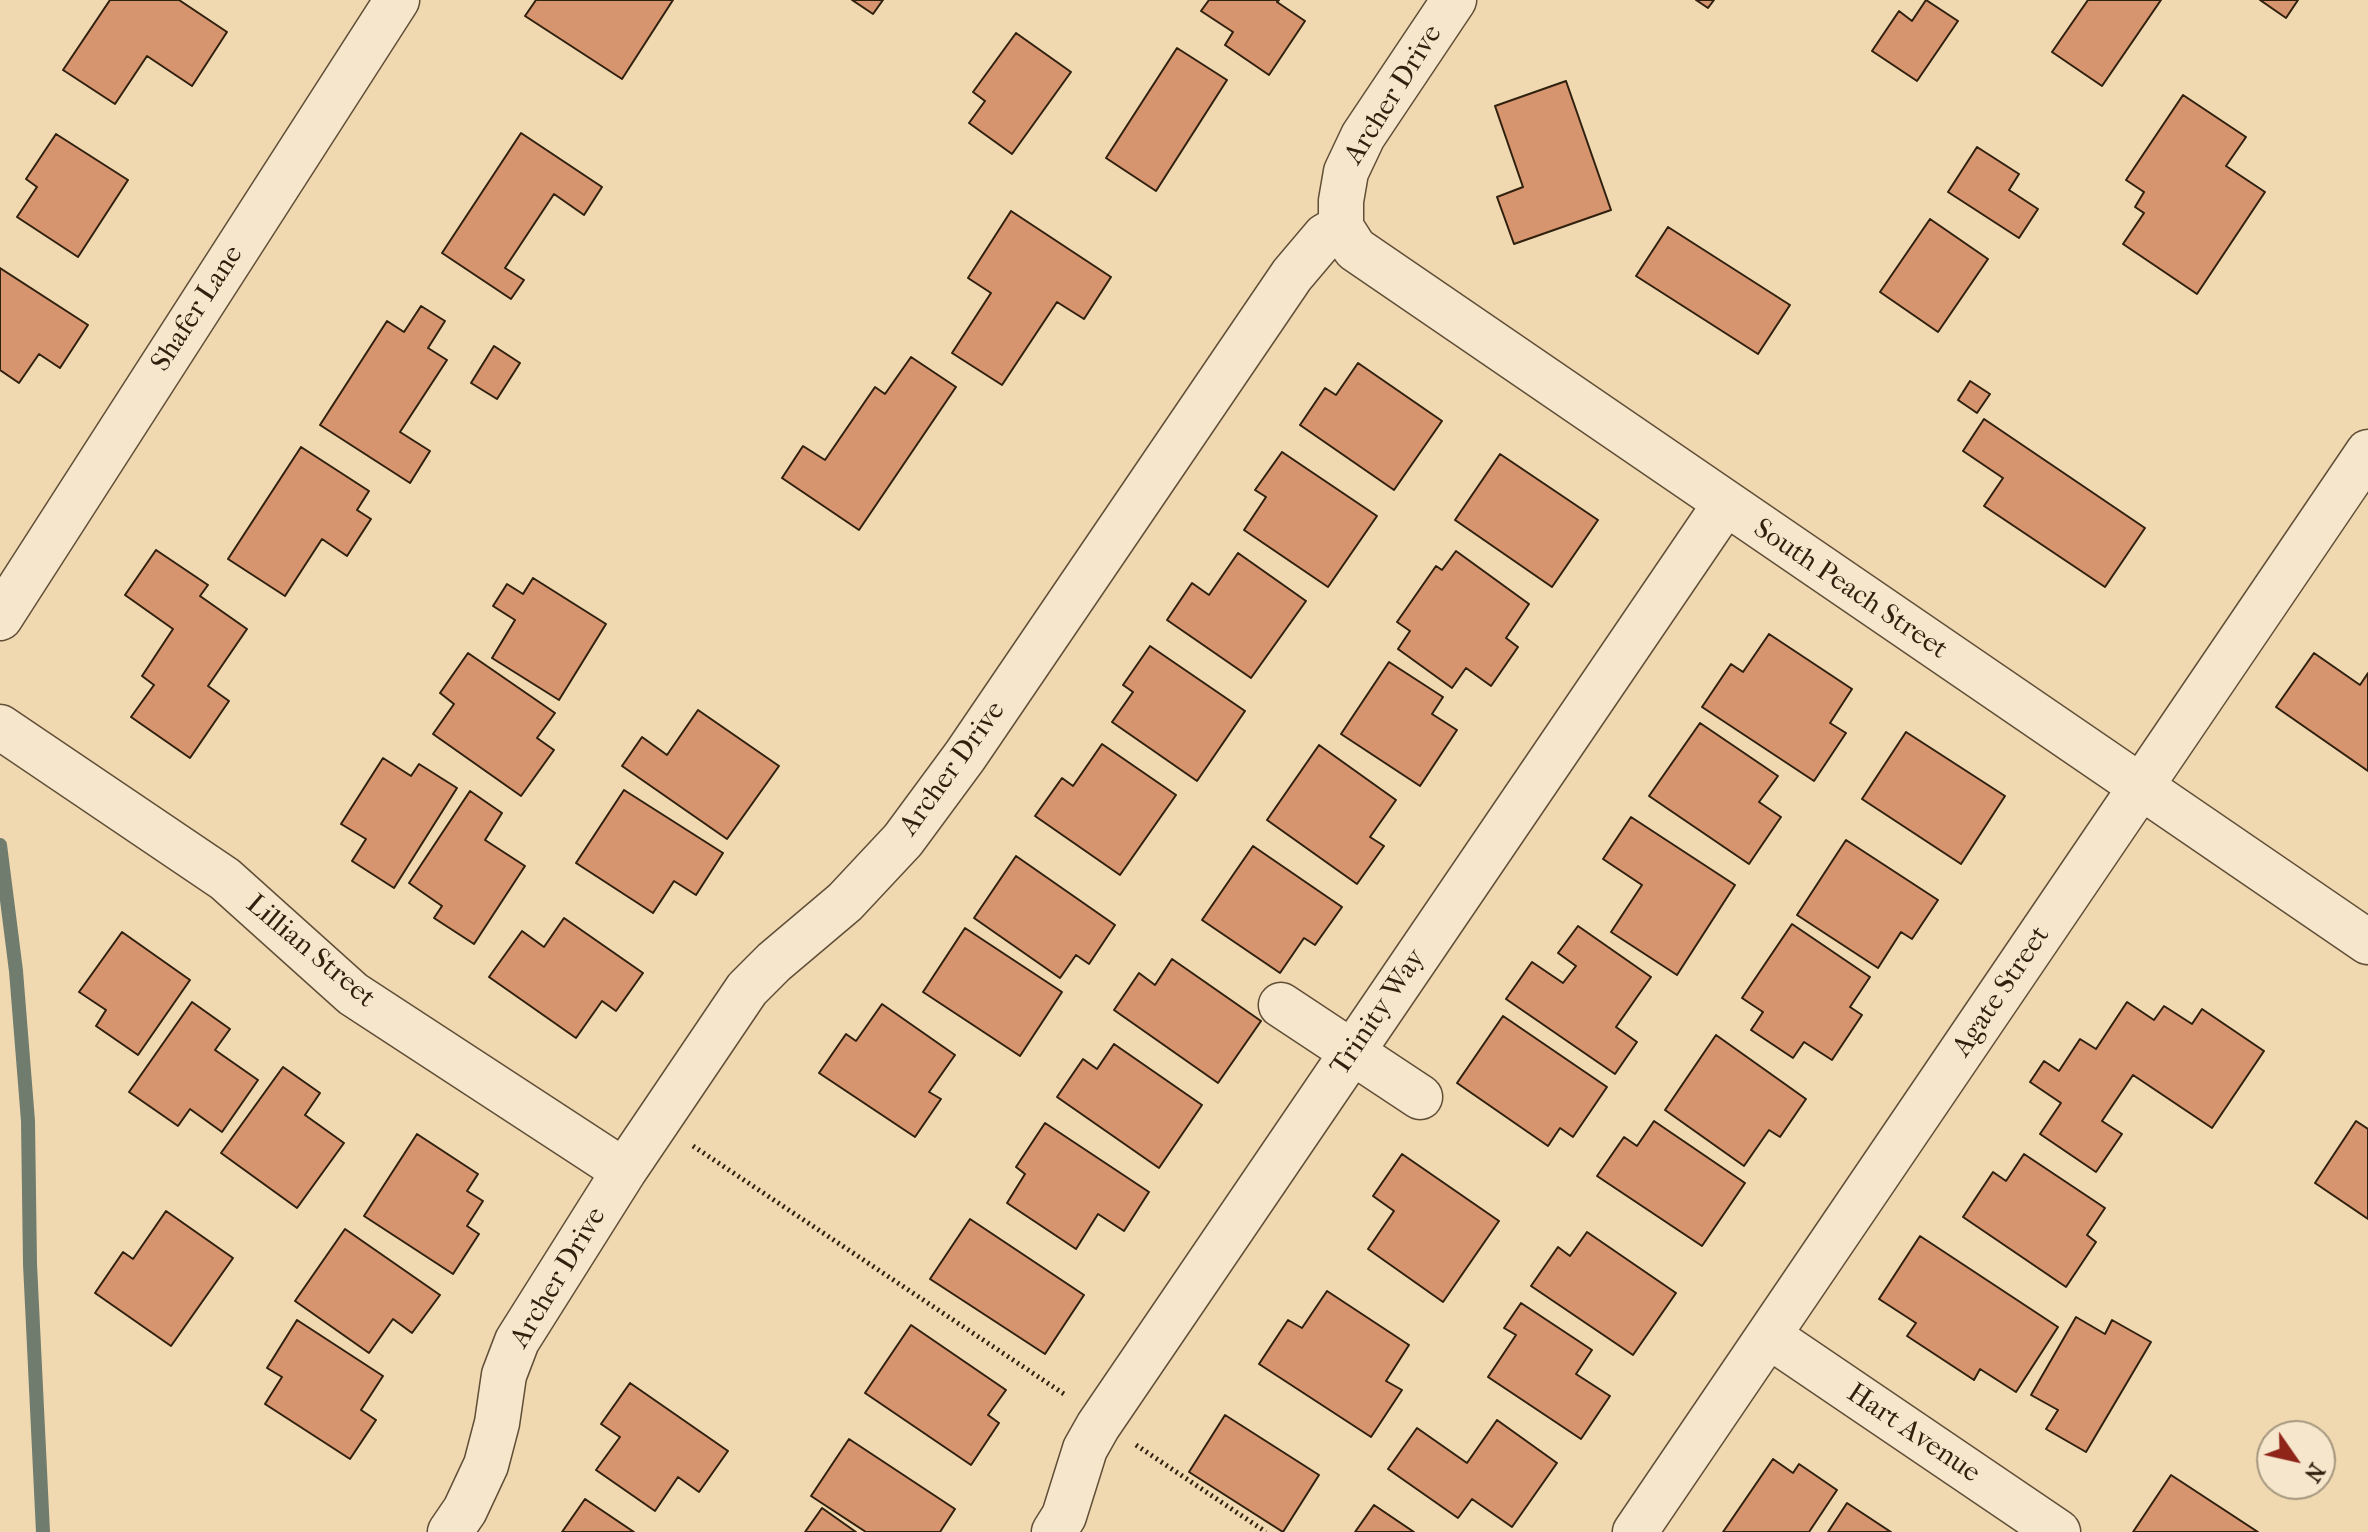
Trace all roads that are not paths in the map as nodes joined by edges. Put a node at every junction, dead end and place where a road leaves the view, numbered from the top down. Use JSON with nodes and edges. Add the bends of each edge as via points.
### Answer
{"nodes":[{"id":1,"x":397,"y":0,"type":"edge"},
{"id":2,"x":1454,"y":0,"type":"edge"},
{"id":3,"x":1341,"y":227,"type":"junction"},
{"id":4,"x":2368,"y":452,"type":"edge"},
{"id":5,"x":1725,"y":504,"type":"junction"},
{"id":6,"x":0,"y":618,"type":"edge"},
{"id":7,"x":0,"y":727,"type":"edge"},
{"id":8,"x":2141,"y":789,"type":"junction"},
{"id":9,"x":2368,"y":942,"type":"edge"},
{"id":10,"x":1281,"y":1005,"type":"dead end"},
{"id":11,"x":1352,"y":1052,"type":"junction"},
{"id":12,"x":1420,"y":1097,"type":"dead end"},
{"id":13,"x":624,"y":1171,"type":"junction"},
{"id":14,"x":1769,"y":1336,"type":"junction"},
{"id":15,"x":450,"y":1532,"type":"edge"},
{"id":16,"x":1054,"y":1532,"type":"edge"},
{"id":17,"x":1635,"y":1532,"type":"edge"},
{"id":18,"x":2058,"y":1532,"type":"edge"}],
"edges":[{"from":1,"to":6,"type":"street","name":"Shafer Lane"},
{"from":2,"to":3,"type":"street","name":"Archer Drive","via":[[1363,136],[1346,172]]},
{"from":3,"to":5,"type":"street","name":"South Peach Street","via":[[1355,249]]},
{"from":3,"to":13,"type":"street","name":"Archer Drive","via":[[1325,236],[1292,275],[903,840],[845,902],[747,989]]},
{"from":4,"to":8,"type":"street","name":"Agate Street"},
{"from":5,"to":8,"type":"street","name":"South Peach Street"},
{"from":5,"to":11,"type":"street","name":"Trinity Way"},
{"from":7,"to":13,"type":"street","name":"Lillian Street","via":[[225,879],[353,994]]},
{"from":8,"to":9,"type":"street","name":"South Peach Street"},
{"from":8,"to":14,"type":"street","name":"Agate Street"},
{"from":10,"to":11,"type":"street"},
{"from":11,"to":12,"type":"street"},
{"from":11,"to":16,"type":"street","name":"Trinity Way","via":[[1098,1426]]},
{"from":13,"to":15,"type":"street","name":"Archer Drive","via":[[517,1341],[504,1375],[486,1465]]},
{"from":14,"to":17,"type":"street","name":"Agate Street"},
{"from":14,"to":18,"type":"street","name":"Hart Avenue"}]}
